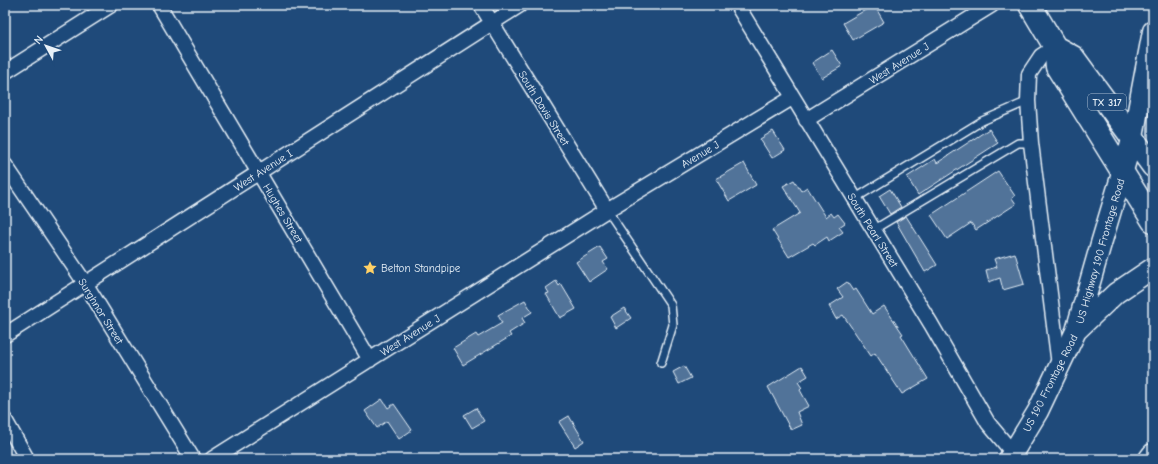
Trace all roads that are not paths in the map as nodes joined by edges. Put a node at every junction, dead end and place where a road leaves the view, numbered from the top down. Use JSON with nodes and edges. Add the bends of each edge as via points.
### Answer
{"nodes":[{"id":1,"x":159,"y":5,"type":"edge"},
{"id":2,"x":481,"y":5,"type":"edge"},
{"id":3,"x":520,"y":5,"type":"edge"},
{"id":4,"x":737,"y":5,"type":"edge"},
{"id":5,"x":992,"y":5,"type":"edge"},
{"id":6,"x":1030,"y":5,"type":"edge"},
{"id":7,"x":109,"y":6,"type":"edge"},
{"id":8,"x":492,"y":22,"type":"junction"},
{"id":9,"x":1153,"y":31,"type":"edge"},
{"id":10,"x":1055,"y":47,"type":"junction"},
{"id":11,"x":5,"y":72,"type":"edge"},
{"id":12,"x":792,"y":98,"type":"junction"},
{"id":13,"x":1028,"y":101,"type":"junction"},
{"id":14,"x":806,"y":120,"type":"junction"},
{"id":15,"x":1133,"y":136,"type":"junction"},
{"id":16,"x":1031,"y":143,"type":"junction"},
{"id":17,"x":5,"y":165,"type":"edge"},
{"id":18,"x":1153,"y":166,"type":"edge"},
{"id":19,"x":1123,"y":171,"type":"junction"},
{"id":20,"x":259,"y":173,"type":"junction"},
{"id":21,"x":854,"y":199,"type":"junction"},
{"id":22,"x":607,"y":210,"type":"junction"},
{"id":23,"x":1153,"y":221,"type":"edge"},
{"id":24,"x":873,"y":230,"type":"junction"},
{"id":25,"x":1153,"y":268,"type":"edge"},
{"id":26,"x":85,"y":284,"type":"junction"},
{"id":27,"x":1076,"y":331,"type":"junction"},
{"id":28,"x":5,"y":335,"type":"edge"},
{"id":29,"x":370,"y":360,"type":"junction"},
{"id":30,"x":661,"y":363,"type":"dead end"},
{"id":31,"x":1060,"y":367,"type":"junction"},
{"id":32,"x":5,"y":420,"type":"edge"},
{"id":33,"x":1153,"y":455,"type":"edge"},
{"id":34,"x":1011,"y":456,"type":"edge"},
{"id":35,"x":27,"y":459,"type":"edge"},
{"id":36,"x":193,"y":459,"type":"edge"},
{"id":37,"x":212,"y":459,"type":"edge"},
{"id":38,"x":1150,"y":459,"type":"edge"}],
"edges":[{"from":1,"to":20,"type":"street","name":"Hughes Street"},
{"from":2,"to":8,"type":"street","name":"South Davis Street"},
{"from":3,"to":8,"type":"street","name":"West Avenue I"},
{"from":4,"to":12,"type":"street","name":"South Pearl Street"},
{"from":5,"to":14,"type":"street","name":"West Avenue J"},
{"from":6,"to":10,"type":"main road","number":"TX 317"},
{"from":7,"to":11,"type":"street"},
{"from":8,"to":20,"type":"street","name":"West Avenue I"},
{"from":8,"to":22,"type":"street","name":"South Davis Street"},
{"from":9,"to":15,"type":"main road","name":"US Highway 190 Frontage Road"},
{"from":10,"to":13,"type":"street","via":[[1041,56],[1029,74]]},
{"from":10,"to":15,"type":"main road","number":"TX 317","via":[[1073,57]]},
{"from":10,"to":19,"type":"main road","number":"TX 317","via":[[1057,67]]},
{"from":12,"to":14,"type":"street","name":"South Pearl Street"},
{"from":12,"to":22,"type":"street","name":"Avenue J"},
{"from":13,"to":16,"type":"street"},
{"from":13,"to":21,"type":"lane","via":[[982,121]]},
{"from":14,"to":21,"type":"street","name":"South Pearl Street"},
{"from":15,"to":18,"type":"main road","number":"TX 317"},
{"from":15,"to":19,"type":"main road","name":"US Highway 190 Frontage Road"},
{"from":16,"to":24,"type":"lane","via":[[1018,143]]},
{"from":16,"to":31,"type":"street"},
{"from":17,"to":26,"type":"street","name":"Surghnor Street"},
{"from":19,"to":23,"type":"main road","number":"TX 317"},
{"from":19,"to":27,"type":"main road","name":"US Highway 190 Frontage Road"},
{"from":20,"to":26,"type":"street","name":"West Avenue I"},
{"from":20,"to":29,"type":"street","name":"Hughes Street"},
{"from":21,"to":24,"type":"street","name":"South Pearl Street"},
{"from":22,"to":29,"type":"street","name":"West Avenue J"},
{"from":22,"to":30,"type":"lane","via":[[671,305],[672,325]]},
{"from":24,"to":34,"type":"street","name":"South Pearl Street","via":[[932,324],[988,423]]},
{"from":25,"to":27,"type":"main road","name":"US 190 Frontage Road","via":[[1116,293]]},
{"from":26,"to":28,"type":"street","name":"West Avenue I"},
{"from":26,"to":36,"type":"street","name":"Surghnor Street"},
{"from":27,"to":31,"type":"main road","name":"US 190 Frontage Road"},
{"from":29,"to":37,"type":"street","name":"West Avenue J"},
{"from":31,"to":34,"type":"main road","name":"US 190 Frontage Road"},
{"from":32,"to":35,"type":"street"},
{"from":33,"to":38,"type":"main road"}]}
